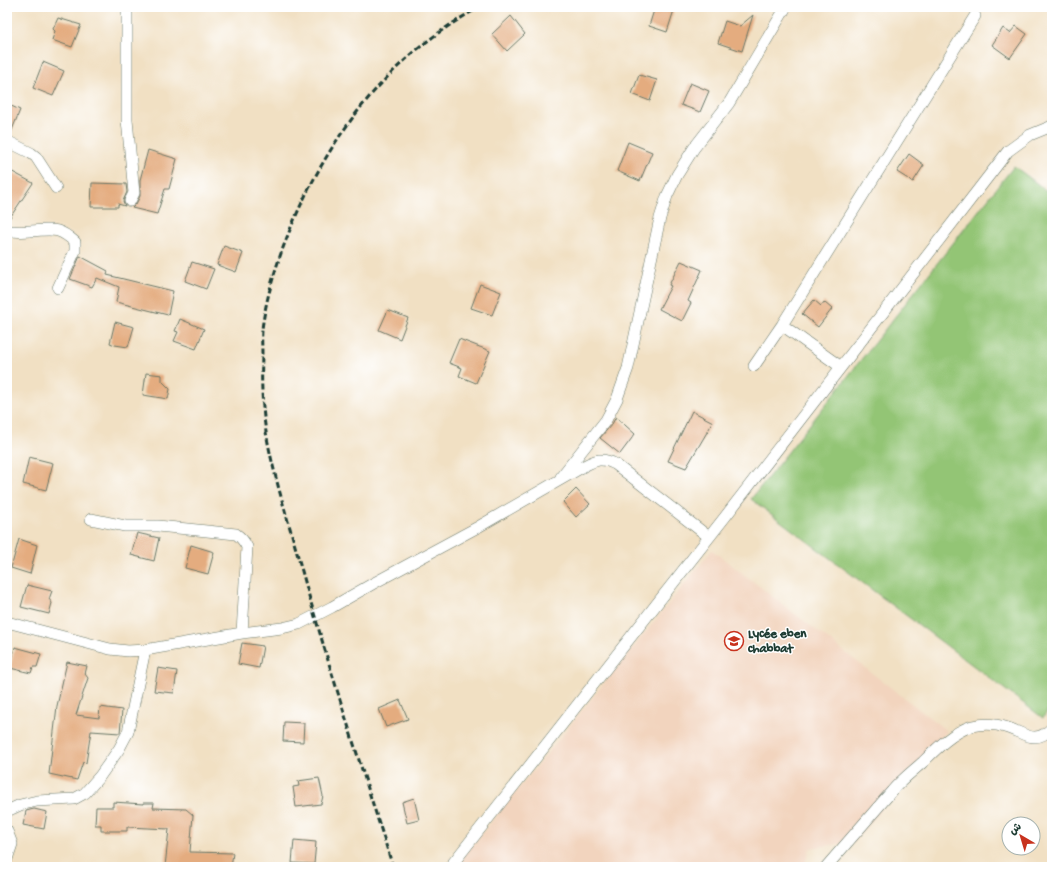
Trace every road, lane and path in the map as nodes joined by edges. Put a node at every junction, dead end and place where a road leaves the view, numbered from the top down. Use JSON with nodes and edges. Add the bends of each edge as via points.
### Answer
{"nodes":[{"id":1,"x":127,"y":7,"type":"edge"},
{"id":2,"x":786,"y":7,"type":"edge"},
{"id":3,"x":975,"y":16,"type":"dead end"},
{"id":4,"x":1052,"y":126,"type":"edge"},
{"id":5,"x":7,"y":141,"type":"edge"},
{"id":6,"x":56,"y":188,"type":"dead end"},
{"id":7,"x":130,"y":201,"type":"dead end"},
{"id":8,"x":7,"y":231,"type":"edge"},
{"id":9,"x":58,"y":288,"type":"dead end"},
{"id":10,"x":782,"y":325,"type":"junction"},
{"id":11,"x":754,"y":366,"type":"dead end"},
{"id":12,"x":841,"y":367,"type":"junction"},
{"id":13,"x":557,"y":482,"type":"junction"},
{"id":14,"x":91,"y":519,"type":"dead end"},
{"id":15,"x":709,"y":537,"type":"junction"},
{"id":16,"x":7,"y":622,"type":"edge"},
{"id":17,"x":242,"y":633,"type":"junction"},
{"id":18,"x":145,"y":650,"type":"junction"},
{"id":19,"x":1052,"y":728,"type":"edge"},
{"id":20,"x":7,"y":811,"type":"edge"},
{"id":21,"x":7,"y":831,"type":"edge"},
{"id":22,"x":7,"y":859,"type":"edge"},
{"id":23,"x":450,"y":867,"type":"edge"},
{"id":24,"x":826,"y":867,"type":"edge"}],
"edges":[{"from":1,"to":7,"type":"street","via":[[126,120],[134,193]]},
{"from":2,"to":13,"type":"street","via":[[729,103],[694,148],[677,175],[660,218],[628,368],[617,399],[606,420]]},
{"from":3,"to":10,"type":"street"},
{"from":4,"to":12,"type":"street","via":[[1030,135],[1008,151]]},
{"from":5,"to":6,"type":"street","via":[[36,157]]},
{"from":8,"to":9,"type":"street","via":[[53,229],[66,234],[75,242],[75,251]]},
{"from":10,"to":11,"type":"street"},
{"from":10,"to":12,"type":"street"},
{"from":12,"to":15,"type":"street"},
{"from":13,"to":15,"type":"street","via":[[592,462],[607,460]]},
{"from":13,"to":17,"type":"street","via":[[315,617],[287,627]]},
{"from":14,"to":17,"type":"street","via":[[126,526],[158,526],[236,534],[241,537],[247,547]]},
{"from":15,"to":23,"type":"street"},
{"from":16,"to":18,"type":"street","via":[[110,649]]},
{"from":17,"to":18,"type":"street"},
{"from":18,"to":20,"type":"street","via":[[128,732],[111,762],[85,793],[74,799],[38,801]]},
{"from":19,"to":24,"type":"street","via":[[1030,738],[1008,728],[990,724],[973,726],[957,733],[893,790]]},
{"from":21,"to":22,"type":"street","via":[[12,844]]}]}
